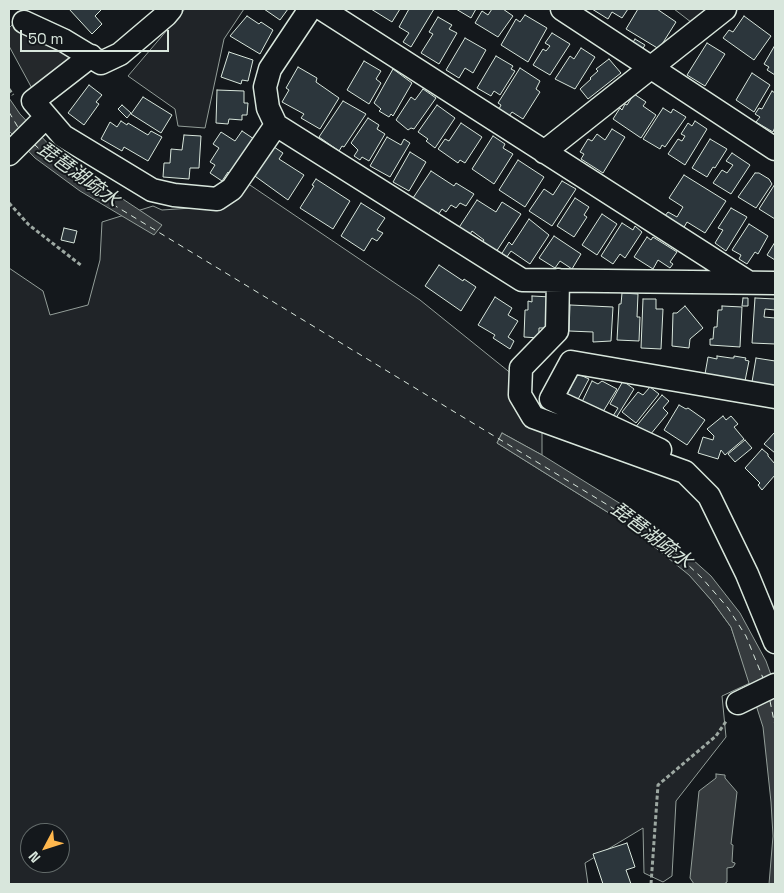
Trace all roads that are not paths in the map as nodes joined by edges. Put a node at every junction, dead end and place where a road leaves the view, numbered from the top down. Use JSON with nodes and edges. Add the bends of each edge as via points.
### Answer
{"nodes":[{"id":1,"x":310,"y":9,"type":"edge"},
{"id":2,"x":322,"y":9,"type":"edge"},
{"id":3,"x":562,"y":9,"type":"edge"},
{"id":4,"x":726,"y":9,"type":"edge"},
{"id":5,"x":165,"y":11,"type":"edge"},
{"id":6,"x":24,"y":22,"type":"dead end"},
{"id":7,"x":91,"y":56,"type":"junction"},
{"id":8,"x":651,"y":66,"type":"junction"},
{"id":9,"x":276,"y":125,"type":"junction"},
{"id":10,"x":63,"y":136,"type":"junction"},
{"id":11,"x":775,"y":149,"type":"edge"},
{"id":12,"x":544,"y":152,"type":"junction"},
{"id":13,"x":9,"y":154,"type":"edge"},
{"id":14,"x":558,"y":280,"type":"junction"},
{"id":15,"x":748,"y":283,"type":"junction"},
{"id":16,"x":775,"y":283,"type":"edge"},
{"id":17,"x":775,"y":397,"type":"edge"},
{"id":18,"x":667,"y":466,"type":"junction"},
{"id":19,"x":775,"y":642,"type":"edge"},
{"id":20,"x":775,"y":685,"type":"edge"},
{"id":21,"x":740,"y":702,"type":"road end"}],
"edges":[{"from":1,"to":9,"type":"street","via":[[270,69],[265,87],[268,108]]},
{"from":2,"to":12,"type":"street"},
{"from":3,"to":8,"type":"street"},
{"from":4,"to":8,"type":"street"},
{"from":5,"to":7,"type":"street","via":[[120,54],[102,63]]},
{"from":6,"to":7,"type":"street"},
{"from":7,"to":10,"type":"street","via":[[33,101]]},
{"from":8,"to":11,"type":"street"},
{"from":8,"to":12,"type":"street"},
{"from":9,"to":10,"type":"street","via":[[232,189],[217,199],[152,190]]},
{"from":9,"to":14,"type":"street","via":[[522,280]]},
{"from":10,"to":13,"type":"street","via":[[39,124]]},
{"from":12,"to":15,"type":"street"},
{"from":14,"to":15,"type":"street"},
{"from":14,"to":18,"type":"street","via":[[557,331],[521,368],[520,394],[533,417]]},
{"from":15,"to":16,"type":"street"},
{"from":17,"to":18,"type":"street","via":[[570,362],[551,399],[661,450]]},
{"from":18,"to":19,"type":"street","via":[[685,472],[708,496],[747,574]]},
{"from":20,"to":21,"type":"street"}]}
